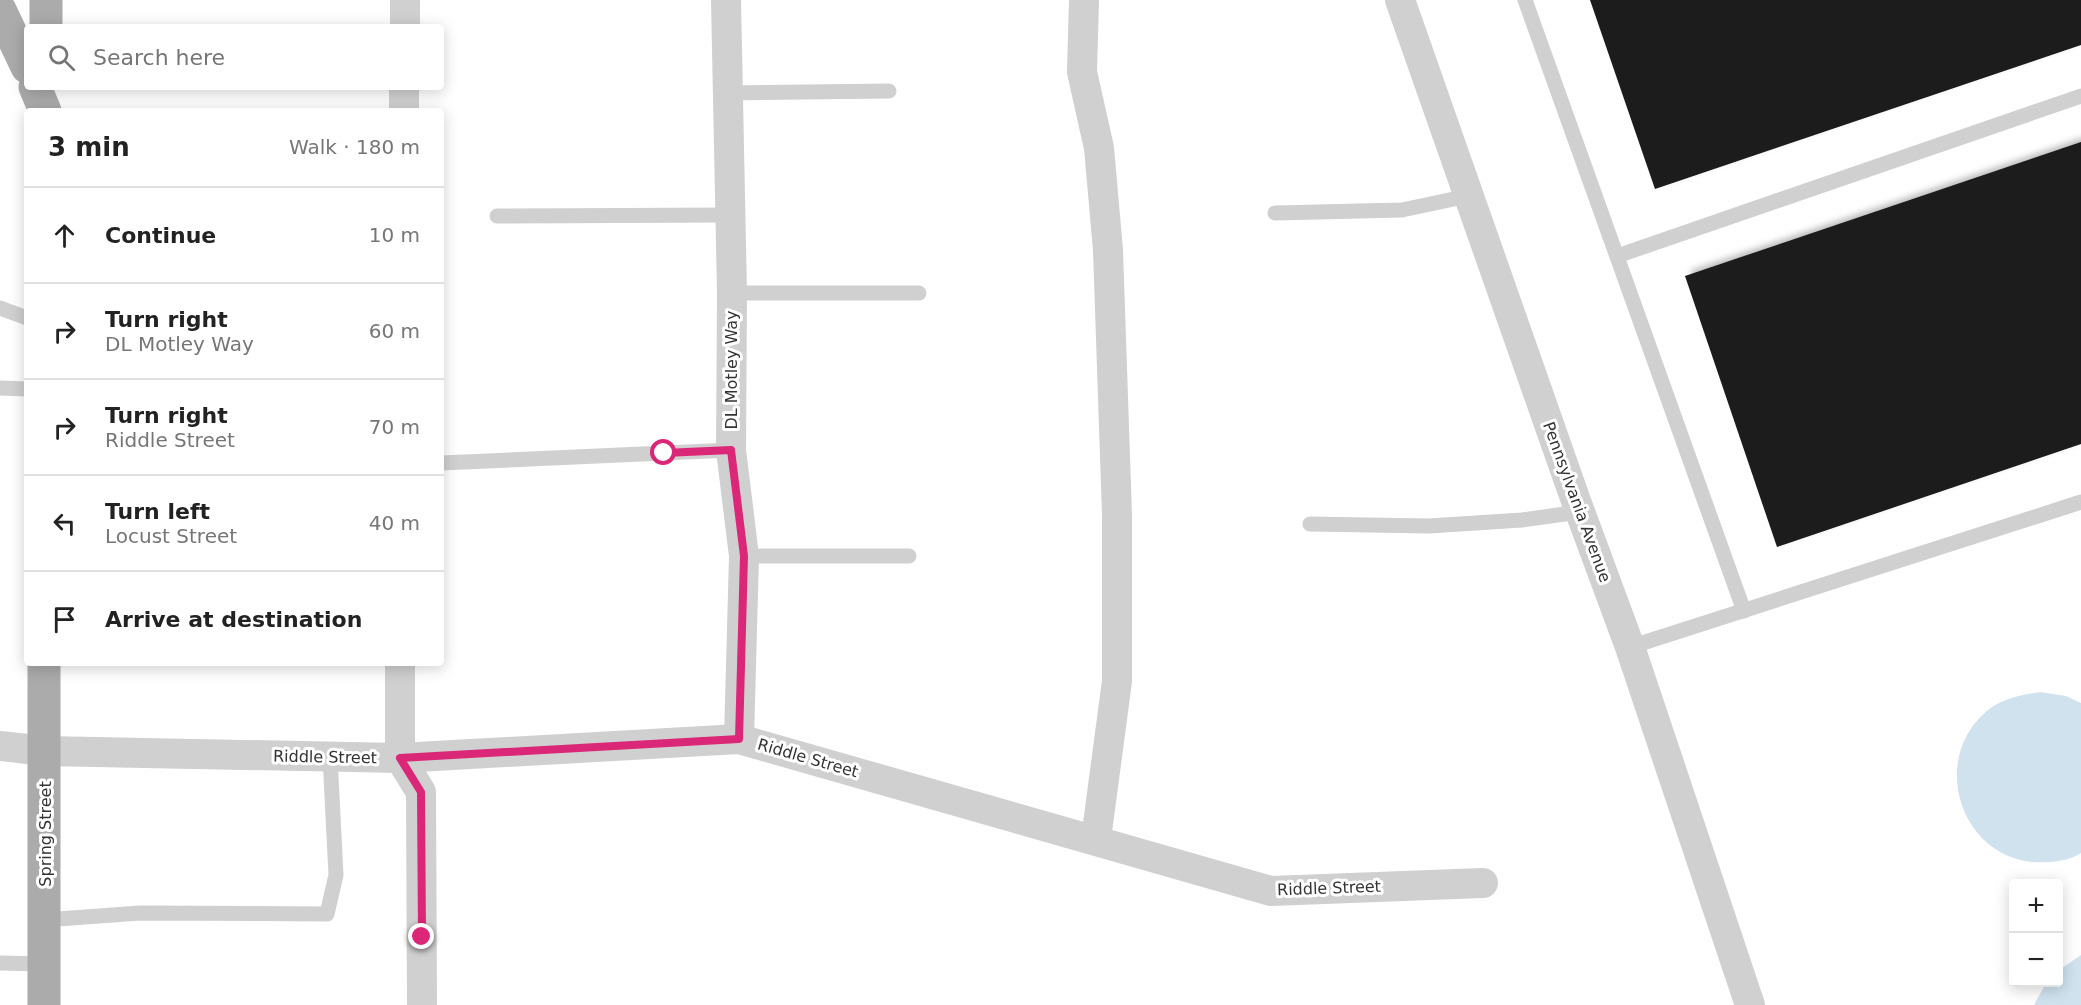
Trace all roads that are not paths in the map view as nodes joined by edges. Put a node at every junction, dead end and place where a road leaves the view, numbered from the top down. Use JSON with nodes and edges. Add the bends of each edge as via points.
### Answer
{"nodes":[{"id":1,"x":46,"y":0,"type":"edge"},
{"id":2,"x":405,"y":0,"type":"edge"},
{"id":3,"x":726,"y":0,"type":"edge"},
{"id":4,"x":1084,"y":0,"type":"edge"},
{"id":5,"x":1400,"y":0,"type":"edge"},
{"id":6,"x":1525,"y":0,"type":"edge"},
{"id":7,"x":0,"y":10,"type":"edge"},
{"id":8,"x":46,"y":24,"type":"edge"},
{"id":9,"x":405,"y":24,"type":"edge"},
{"id":10,"x":24,"y":61,"type":"edge"},
{"id":11,"x":36,"y":90,"type":"edge"},
{"id":12,"x":46,"y":90,"type":"edge"},
{"id":13,"x":404,"y":90,"type":"edge"},
{"id":14,"x":889,"y":91,"type":"dead end"},
{"id":15,"x":729,"y":93,"type":"junction"},
{"id":16,"x":2081,"y":96,"type":"edge"},
{"id":17,"x":44,"y":108,"type":"edge"},
{"id":18,"x":45,"y":108,"type":"edge"},
{"id":19,"x":404,"y":108,"type":"edge"},
{"id":20,"x":1468,"y":196,"type":"junction"},
{"id":21,"x":1275,"y":213,"type":"dead end"},
{"id":22,"x":730,"y":215,"type":"junction"},
{"id":23,"x":497,"y":216,"type":"dead end"},
{"id":24,"x":1617,"y":256,"type":"junction"},
{"id":25,"x":732,"y":293,"type":"junction"},
{"id":26,"x":919,"y":293,"type":"dead end"},
{"id":27,"x":0,"y":308,"type":"edge"},
{"id":28,"x":24,"y":317,"type":"edge"},
{"id":29,"x":0,"y":388,"type":"edge"},
{"id":30,"x":24,"y":388,"type":"edge"},
{"id":31,"x":731,"y":450,"type":"junction"},
{"id":32,"x":444,"y":463,"type":"edge"},
{"id":33,"x":2081,"y":502,"type":"edge"},
{"id":34,"x":1579,"y":512,"type":"junction"},
{"id":35,"x":1310,"y":524,"type":"dead end"},
{"id":36,"x":744,"y":556,"type":"junction"},
{"id":37,"x":909,"y":556,"type":"dead end"},
{"id":38,"x":1744,"y":611,"type":"junction"},
{"id":39,"x":1630,"y":647,"type":"junction"},
{"id":40,"x":44,"y":666,"type":"edge"},
{"id":41,"x":400,"y":666,"type":"edge"},
{"id":42,"x":739,"y":739,"type":"junction"},
{"id":43,"x":0,"y":746,"type":"edge"},
{"id":44,"x":45,"y":751,"type":"junction"},
{"id":45,"x":330,"y":757,"type":"junction"},
{"id":46,"x":400,"y":758,"type":"junction"},
{"id":47,"x":1096,"y":839,"type":"junction"},
{"id":48,"x":1483,"y":883,"type":"dead end"},
{"id":49,"x":45,"y":920,"type":"junction"},
{"id":50,"x":0,"y":963,"type":"edge"},
{"id":51,"x":44,"y":964,"type":"junction"},
{"id":52,"x":44,"y":1005,"type":"edge"},
{"id":53,"x":422,"y":1005,"type":"edge"},
{"id":54,"x":1750,"y":1005,"type":"edge"}],
"edges":[{"from":1,"to":8,"type":"main road"},
{"from":2,"to":9,"type":"street"},
{"from":3,"to":15,"type":"street","name":"DL Motley Way"},
{"from":4,"to":47,"type":"street","via":[[1082,72],[1099,148],[1108,250],[1117,515],[1118,681]]},
{"from":5,"to":20,"type":"street","name":"Pennsylvania Avenue"},
{"from":6,"to":24,"type":"lane"},
{"from":7,"to":10,"type":"main road"},
{"from":11,"to":17,"type":"main road"},
{"from":12,"to":18,"type":"main road"},
{"from":13,"to":19,"type":"street"},
{"from":14,"to":15,"type":"lane"},
{"from":15,"to":22,"type":"street","name":"DL Motley Way"},
{"from":16,"to":24,"type":"lane"},
{"from":20,"to":21,"type":"lane","via":[[1402,210]]},
{"from":20,"to":34,"type":"street","name":"Pennsylvania Avenue"},
{"from":22,"to":23,"type":"lane"},
{"from":22,"to":25,"type":"street","name":"DL Motley Way"},
{"from":24,"to":38,"type":"lane"},
{"from":25,"to":26,"type":"lane"},
{"from":25,"to":31,"type":"street","name":"DL Motley Way"},
{"from":27,"to":28,"type":"lane"},
{"from":29,"to":30,"type":"lane"},
{"from":31,"to":32,"type":"lane"},
{"from":31,"to":36,"type":"street","name":"DL Motley Way"},
{"from":33,"to":38,"type":"lane"},
{"from":34,"to":35,"type":"lane","via":[[1429,526]]},
{"from":34,"to":39,"type":"street","name":"Pennsylvania Avenue"},
{"from":36,"to":37,"type":"lane"},
{"from":36,"to":42,"type":"street","name":"DL Motley Way"},
{"from":38,"to":39,"type":"lane"},
{"from":39,"to":54,"type":"street","name":"Pennsylvania Avenue"},
{"from":40,"to":44,"type":"main road","name":"Spring Street"},
{"from":41,"to":46,"type":"street"},
{"from":42,"to":46,"type":"street","name":"Riddle Street"},
{"from":42,"to":47,"type":"street","name":"Riddle Street"},
{"from":43,"to":44,"type":"street","name":"Riddle Street"},
{"from":44,"to":45,"type":"street","name":"Riddle Street"},
{"from":44,"to":49,"type":"main road","name":"Spring Street"},
{"from":45,"to":46,"type":"street","name":"Riddle Street"},
{"from":45,"to":49,"type":"lane","via":[[336,875],[327,914],[140,914]]},
{"from":46,"to":53,"type":"street","via":[[421,792]]},
{"from":47,"to":48,"type":"street","name":"Riddle Street","via":[[1271,891]]},
{"from":49,"to":51,"type":"main road","name":"Spring Street"},
{"from":50,"to":51,"type":"lane"},
{"from":51,"to":52,"type":"main road","name":"Spring Street"}]}
